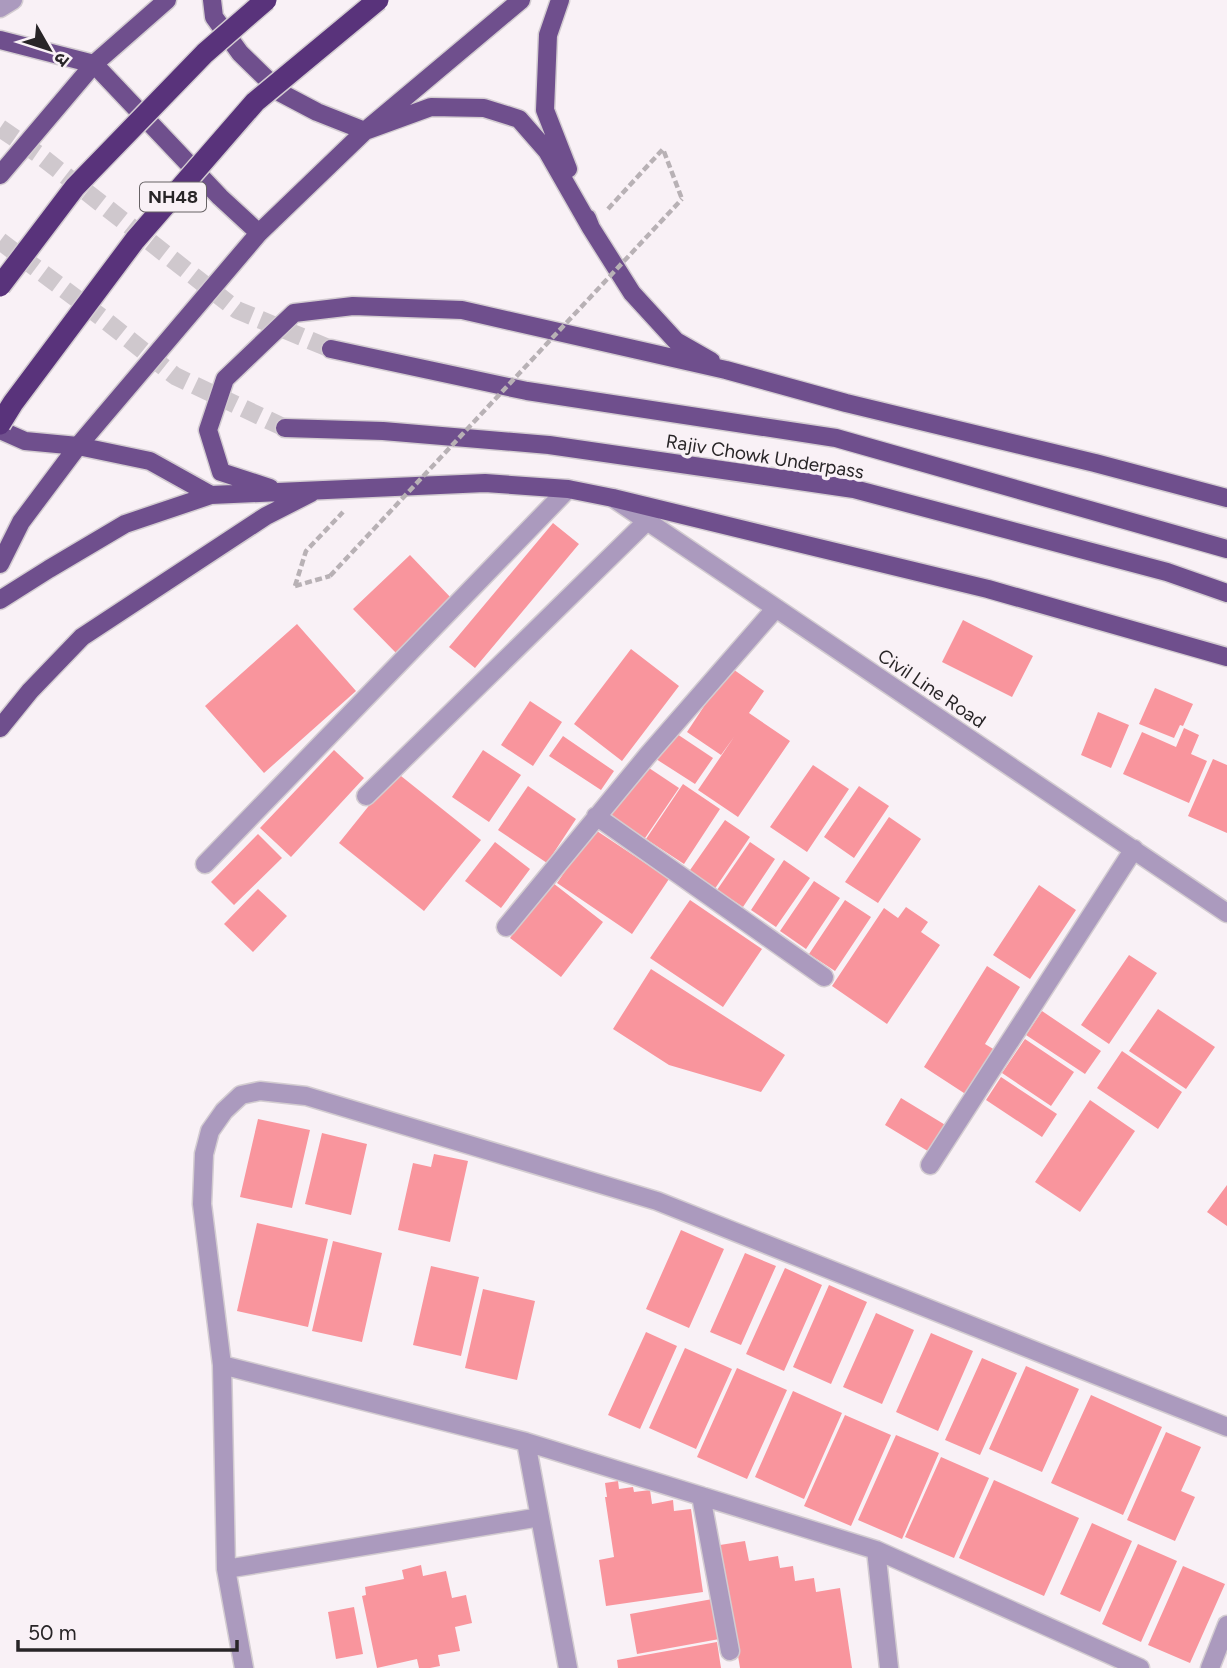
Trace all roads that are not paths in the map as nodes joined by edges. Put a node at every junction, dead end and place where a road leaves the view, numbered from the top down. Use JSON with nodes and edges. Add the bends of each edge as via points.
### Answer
{"nodes":[{"id":1,"x":13,"y":0,"type":"edge"},
{"id":2,"x":167,"y":0,"type":"edge"},
{"id":3,"x":212,"y":0,"type":"edge"},
{"id":4,"x":266,"y":0,"type":"edge"},
{"id":5,"x":378,"y":0,"type":"edge"},
{"id":6,"x":560,"y":0,"type":"edge"},
{"id":7,"x":520,"y":1,"type":"edge"},
{"id":8,"x":0,"y":8,"type":"edge"},
{"id":9,"x":0,"y":40,"type":"edge"},
{"id":10,"x":94,"y":64,"type":"junction"},
{"id":11,"x":365,"y":131,"type":"junction"},
{"id":12,"x":0,"y":175,"type":"edge"},
{"id":13,"x":591,"y":228,"type":"junction"},
{"id":14,"x":259,"y":233,"type":"junction"},
{"id":15,"x":0,"y":286,"type":"edge"},
{"id":16,"x":331,"y":348,"type":"tunnel mouth"},
{"id":17,"x":726,"y":370,"type":"junction"},
{"id":18,"x":0,"y":424,"type":"edge"},
{"id":19,"x":285,"y":428,"type":"tunnel mouth"},
{"id":20,"x":0,"y":430,"type":"edge"},
{"id":21,"x":78,"y":446,"type":"junction"},
{"id":22,"x":317,"y":489,"type":"junction"},
{"id":23,"x":568,"y":489,"type":"junction"},
{"id":24,"x":279,"y":491,"type":"junction"},
{"id":25,"x":211,"y":495,"type":"junction"},
{"id":26,"x":613,"y":498,"type":"junction"},
{"id":27,"x":1227,"y":498,"type":"edge"},
{"id":28,"x":647,"y":521,"type":"junction"},
{"id":29,"x":1227,"y":549,"type":"edge"},
{"id":30,"x":0,"y":564,"type":"edge"},
{"id":31,"x":1227,"y":593,"type":"edge"},
{"id":32,"x":0,"y":600,"type":"edge"},
{"id":33,"x":776,"y":608,"type":"junction"},
{"id":34,"x":1227,"y":657,"type":"edge"},
{"id":35,"x":0,"y":728,"type":"edge"},
{"id":36,"x":366,"y":796,"type":"dead end"},
{"id":37,"x":596,"y":816,"type":"junction"},
{"id":38,"x":1135,"y":849,"type":"junction"},
{"id":39,"x":205,"y":864,"type":"dead end"},
{"id":40,"x":1227,"y":913,"type":"edge"},
{"id":41,"x":506,"y":927,"type":"dead end"},
{"id":42,"x":824,"y":977,"type":"dead end"},
{"id":43,"x":930,"y":1166,"type":"dead end"},
{"id":44,"x":222,"y":1365,"type":"junction"},
{"id":45,"x":1227,"y":1427,"type":"edge"},
{"id":46,"x":526,"y":1442,"type":"junction"},
{"id":47,"x":701,"y":1496,"type":"junction"},
{"id":48,"x":540,"y":1517,"type":"junction"},
{"id":49,"x":876,"y":1550,"type":"junction"},
{"id":50,"x":226,"y":1569,"type":"junction"},
{"id":51,"x":1227,"y":1625,"type":"edge"},
{"id":52,"x":730,"y":1651,"type":"dead end"},
{"id":53,"x":244,"y":1668,"type":"edge"},
{"id":54,"x":568,"y":1668,"type":"edge"},
{"id":55,"x":889,"y":1668,"type":"edge"},
{"id":56,"x":1140,"y":1668,"type":"edge"},
{"id":57,"x":1210,"y":1668,"type":"edge"}],
"edges":[{"from":1,"to":8,"type":"street"},
{"from":2,"to":10,"type":"main road"},
{"from":3,"to":11,"type":"main road","via":[[214,17],[240,53],[281,93]]},
{"from":4,"to":15,"type":"highway","bridge":true,"via":[[205,53],[75,187]]},
{"from":5,"to":18,"type":"highway","number":"NH48","bridge":true,"via":[[255,102],[135,240]]},
{"from":6,"to":13,"type":"main road","via":[[548,34],[545,110]]},
{"from":7,"to":11,"type":"main road"},
{"from":9,"to":10,"type":"main road"},
{"from":10,"to":12,"type":"main road"},
{"from":10,"to":14,"type":"main road"},
{"from":11,"to":13,"type":"main road","via":[[431,107],[484,108],[519,119],[547,151]]},
{"from":11,"to":14,"type":"main road"},
{"from":13,"to":17,"type":"main road","via":[[632,293],[676,341]]},
{"from":14,"to":21,"type":"main road"},
{"from":16,"to":29,"type":"main road","name":"Rajiv Chowk Underpass","via":[[527,391],[836,438]]},
{"from":17,"to":24,"type":"main road","via":[[462,310],[353,306],[294,313],[225,379],[208,430],[221,472]]},
{"from":17,"to":27,"type":"main road"},
{"from":19,"to":31,"type":"main road","name":"Rajiv Chowk Underpass","via":[[549,445],[854,489],[1167,572]]},
{"from":20,"to":21,"type":"main road","via":[[25,441]]},
{"from":21,"to":25,"type":"main road","via":[[150,461]]},
{"from":21,"to":30,"type":"main road","via":[[21,522]]},
{"from":22,"to":23,"type":"main road","via":[[485,483]]},
{"from":22,"to":24,"type":"main road"},
{"from":22,"to":35,"type":"main road","via":[[266,516],[82,636]]},
{"from":23,"to":26,"type":"main road"},
{"from":23,"to":39,"type":"street"},
{"from":24,"to":25,"type":"main road"},
{"from":25,"to":32,"type":"main road","via":[[125,524]]},
{"from":26,"to":28,"type":"street","name":"Civil Line Road"},
{"from":26,"to":34,"type":"main road","via":[[988,589]]},
{"from":28,"to":33,"type":"street","name":"Civil Line Road"},
{"from":28,"to":36,"type":"street"},
{"from":33,"to":37,"type":"street"},
{"from":33,"to":38,"type":"street","name":"Civil Line Road"},
{"from":37,"to":41,"type":"street"},
{"from":37,"to":42,"type":"street"},
{"from":38,"to":40,"type":"street","name":"Civil Line Road"},
{"from":38,"to":43,"type":"street"},
{"from":44,"to":45,"type":"street","via":[[202,1204],[204,1154],[210,1131],[224,1111],[241,1096],[260,1091],[306,1096],[657,1201]]},
{"from":44,"to":46,"type":"street"},
{"from":44,"to":50,"type":"street"},
{"from":46,"to":47,"type":"street"},
{"from":46,"to":48,"type":"street"},
{"from":47,"to":49,"type":"street"},
{"from":47,"to":52,"type":"street"},
{"from":48,"to":50,"type":"street"},
{"from":48,"to":54,"type":"street"},
{"from":49,"to":55,"type":"street"},
{"from":49,"to":56,"type":"street"},
{"from":50,"to":53,"type":"street"},
{"from":51,"to":57,"type":"street"}]}
